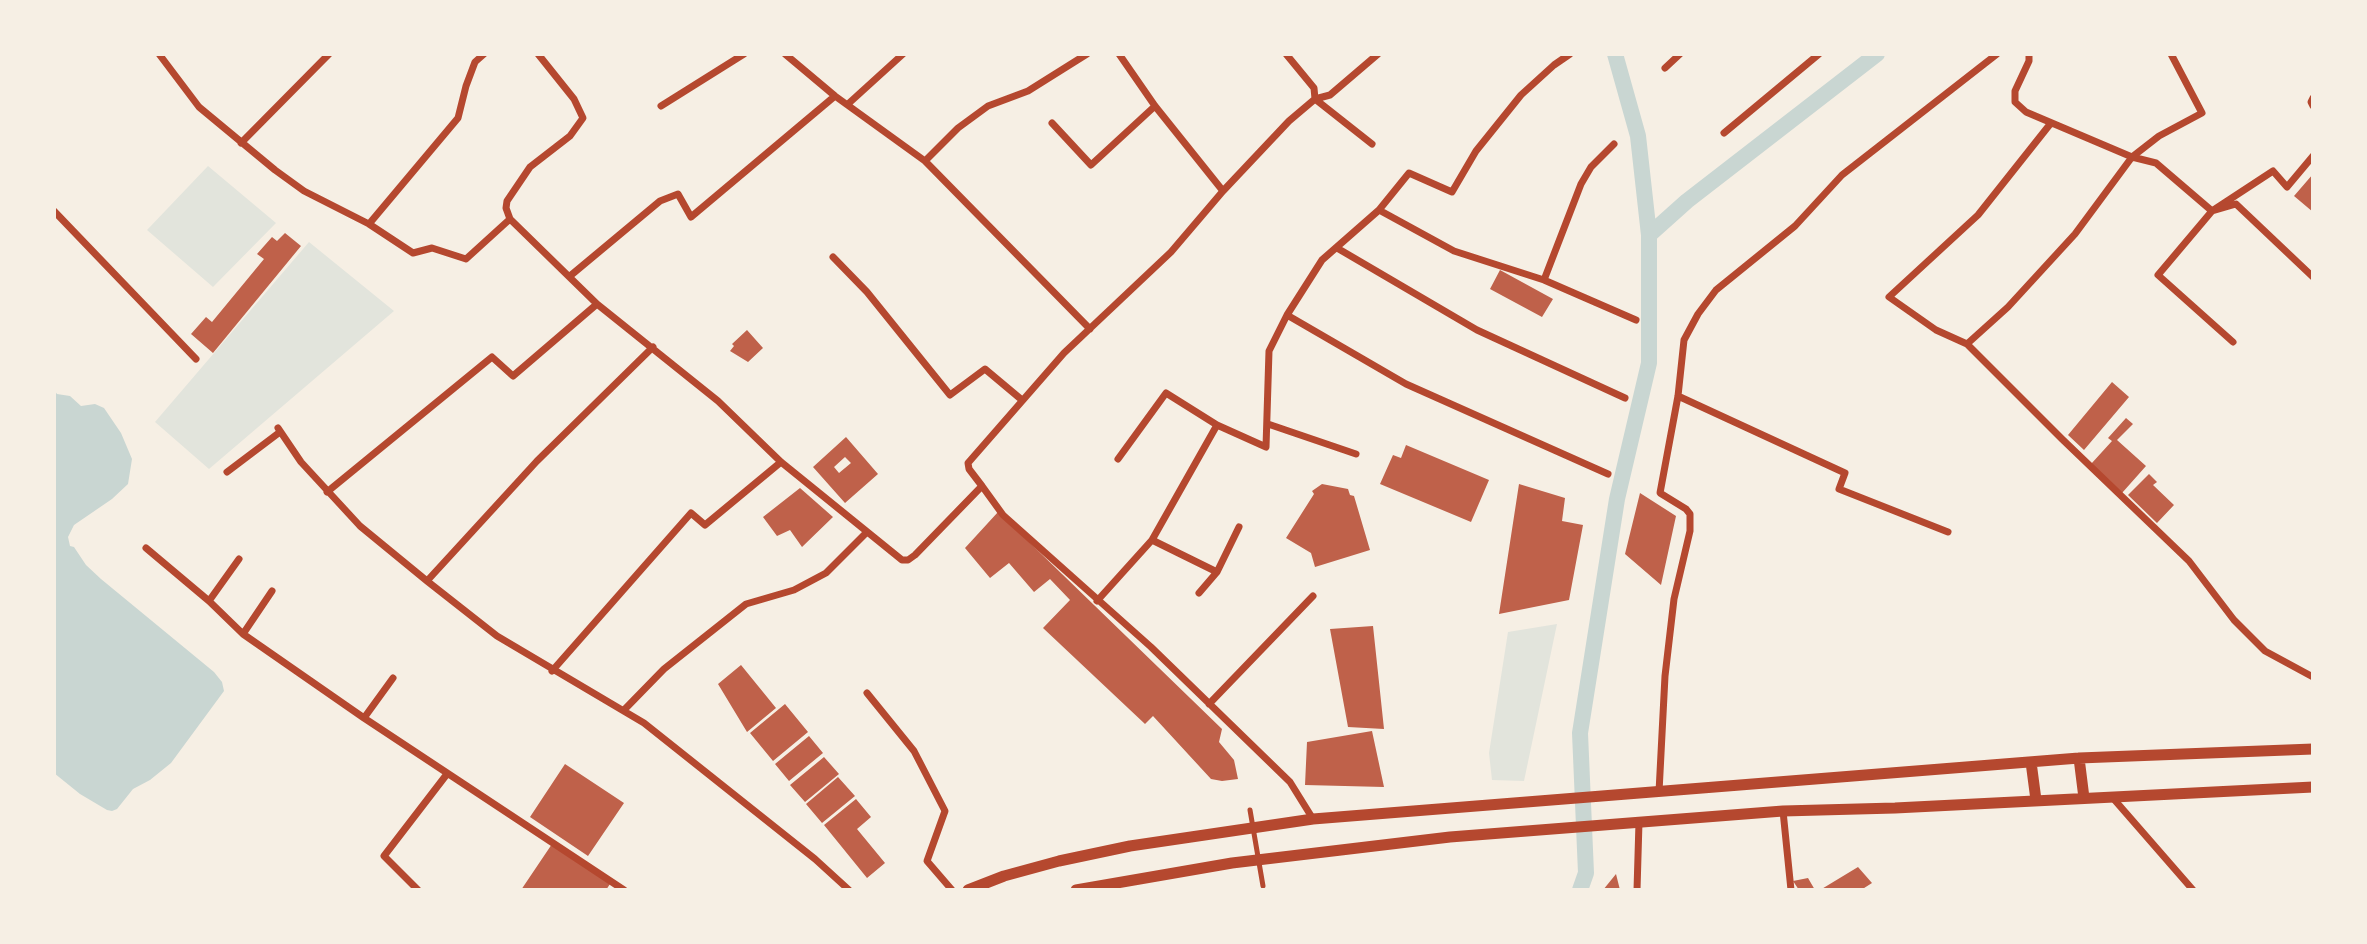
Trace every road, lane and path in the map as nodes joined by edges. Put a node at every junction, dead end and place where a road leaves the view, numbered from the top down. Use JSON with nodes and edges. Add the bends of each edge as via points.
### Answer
{"nodes":[{"id":1,"x":159,"y":54,"type":"edge"},
{"id":2,"x":329,"y":54,"type":"edge"},
{"id":3,"x":484,"y":54,"type":"edge"},
{"id":4,"x":538,"y":54,"type":"edge"},
{"id":5,"x":744,"y":54,"type":"edge"},
{"id":6,"x":785,"y":54,"type":"edge"},
{"id":7,"x":903,"y":54,"type":"edge"},
{"id":8,"x":1087,"y":54,"type":"edge"},
{"id":9,"x":1119,"y":54,"type":"edge"},
{"id":10,"x":1286,"y":54,"type":"edge"},
{"id":11,"x":1378,"y":54,"type":"edge"},
{"id":12,"x":1570,"y":54,"type":"edge"},
{"id":13,"x":1680,"y":54,"type":"edge"},
{"id":14,"x":1819,"y":54,"type":"edge"},
{"id":15,"x":1997,"y":54,"type":"edge"},
{"id":16,"x":2029,"y":54,"type":"edge"},
{"id":17,"x":2171,"y":54,"type":"edge"},
{"id":18,"x":1665,"y":68,"type":"dead end"},
{"id":19,"x":835,"y":96,"type":"junction"},
{"id":20,"x":2313,"y":98,"type":"edge"},
{"id":21,"x":1315,"y":99,"type":"junction"},
{"id":22,"x":848,"y":104,"type":"junction"},
{"id":23,"x":661,"y":106,"type":"dead end"},
{"id":24,"x":1155,"y":106,"type":"junction"},
{"id":25,"x":2313,"y":106,"type":"edge"},
{"id":26,"x":1052,"y":123,"type":"dead end"},
{"id":27,"x":2051,"y":123,"type":"junction"},
{"id":28,"x":1724,"y":133,"type":"dead end"},
{"id":29,"x":241,"y":143,"type":"junction"},
{"id":30,"x":1372,"y":144,"type":"dead end"},
{"id":31,"x":1614,"y":144,"type":"dead end"},
{"id":32,"x":2313,"y":156,"type":"edge"},
{"id":33,"x":2132,"y":157,"type":"junction"},
{"id":34,"x":925,"y":161,"type":"junction"},
{"id":35,"x":1223,"y":191,"type":"junction"},
{"id":36,"x":1379,"y":210,"type":"junction"},
{"id":37,"x":54,"y":211,"type":"edge"},
{"id":38,"x":2212,"y":211,"type":"junction"},
{"id":39,"x":510,"y":219,"type":"junction"},
{"id":40,"x":369,"y":224,"type":"junction"},
{"id":41,"x":1337,"y":248,"type":"junction"},
{"id":42,"x":833,"y":257,"type":"dead end"},
{"id":43,"x":570,"y":276,"type":"junction"},
{"id":44,"x":2313,"y":277,"type":"edge"},
{"id":45,"x":1544,"y":280,"type":"junction"},
{"id":46,"x":597,"y":304,"type":"junction"},
{"id":47,"x":1287,"y":315,"type":"junction"},
{"id":48,"x":1636,"y":320,"type":"dead end"},
{"id":49,"x":1090,"y":329,"type":"junction"},
{"id":50,"x":2233,"y":342,"type":"dead end"},
{"id":51,"x":1967,"y":344,"type":"junction"},
{"id":52,"x":653,"y":347,"type":"junction"},
{"id":53,"x":196,"y":359,"type":"dead end"},
{"id":54,"x":1678,"y":396,"type":"junction"},
{"id":55,"x":1625,"y":398,"type":"dead end"},
{"id":56,"x":1022,"y":400,"type":"junction"},
{"id":57,"x":1217,"y":425,"type":"junction"},
{"id":58,"x":1267,"y":426,"type":"junction"},
{"id":59,"x":1356,"y":454,"type":"dead end"},
{"id":60,"x":1118,"y":459,"type":"dead end"},
{"id":61,"x":781,"y":462,"type":"junction"},
{"id":62,"x":227,"y":472,"type":"dead end"},
{"id":63,"x":1608,"y":474,"type":"dead end"},
{"id":64,"x":982,"y":486,"type":"junction"},
{"id":65,"x":327,"y":492,"type":"junction"},
{"id":66,"x":1239,"y":527,"type":"dead end"},
{"id":67,"x":867,"y":532,"type":"junction"},
{"id":68,"x":1948,"y":532,"type":"dead end"},
{"id":69,"x":1152,"y":540,"type":"junction"},
{"id":70,"x":146,"y":548,"type":"dead end"},
{"id":71,"x":239,"y":559,"type":"dead end"},
{"id":72,"x":1217,"y":572,"type":"junction"},
{"id":73,"x":427,"y":581,"type":"junction"},
{"id":74,"x":272,"y":591,"type":"dead end"},
{"id":75,"x":1199,"y":593,"type":"dead end"},
{"id":76,"x":1313,"y":596,"type":"dead end"},
{"id":77,"x":209,"y":601,"type":"junction"},
{"id":78,"x":1097,"y":601,"type":"junction"},
{"id":79,"x":243,"y":634,"type":"junction"},
{"id":80,"x":552,"y":671,"type":"junction"},
{"id":81,"x":2313,"y":677,"type":"edge"},
{"id":82,"x":393,"y":678,"type":"dead end"},
{"id":83,"x":867,"y":693,"type":"dead end"},
{"id":84,"x":1209,"y":704,"type":"junction"},
{"id":85,"x":624,"y":710,"type":"junction"},
{"id":86,"x":364,"y":718,"type":"junction"},
{"id":87,"x":2313,"y":749,"type":"edge"},
{"id":88,"x":2079,"y":758,"type":"junction"},
{"id":89,"x":2031,"y":762,"type":"junction"},
{"id":90,"x":447,"y":774,"type":"junction"},
{"id":91,"x":2313,"y":787,"type":"edge"},
{"id":92,"x":1659,"y":792,"type":"junction"},
{"id":93,"x":2112,"y":797,"type":"junction"},
{"id":94,"x":2084,"y":798,"type":"junction"},
{"id":95,"x":2036,"y":800,"type":"junction"},
{"id":96,"x":1250,"y":810,"type":"dead end"},
{"id":97,"x":1783,"y":811,"type":"junction"},
{"id":98,"x":1313,"y":819,"type":"junction"},
{"id":99,"x":1639,"y":822,"type":"junction"},
{"id":100,"x":1263,"y":886,"type":"dead end"},
{"id":101,"x":1083,"y":889,"type":"edge"},
{"id":102,"x":418,"y":890,"type":"edge"},
{"id":103,"x":624,"y":890,"type":"edge"},
{"id":104,"x":849,"y":890,"type":"edge"},
{"id":105,"x":952,"y":890,"type":"edge"},
{"id":106,"x":968,"y":890,"type":"edge"},
{"id":107,"x":1637,"y":890,"type":"edge"},
{"id":108,"x":1791,"y":890,"type":"edge"},
{"id":109,"x":2193,"y":890,"type":"edge"}],
"edges":[{"from":1,"to":29,"type":"street","via":[[199,107]]},
{"from":2,"to":29,"type":"street"},
{"from":3,"to":40,"type":"street","via":[[475,62],[458,118]]},
{"from":4,"to":39,"type":"street","via":[[583,118],[570,136],[530,167],[507,201]]},
{"from":5,"to":23,"type":"street"},
{"from":6,"to":19,"type":"street"},
{"from":7,"to":22,"type":"street"},
{"from":8,"to":34,"type":"street","via":[[1028,91],[988,106]]},
{"from":9,"to":24,"type":"street"},
{"from":10,"to":21,"type":"street","via":[[1314,88]]},
{"from":11,"to":21,"type":"street","via":[[1330,95]]},
{"from":12,"to":36,"type":"street","via":[[1521,95],[1476,151],[1452,192],[1409,173]]},
{"from":13,"to":18,"type":"street"},
{"from":14,"to":28,"type":"street"},
{"from":15,"to":54,"type":"street","via":[[1842,175],[1795,226],[1716,290],[1684,340]]},
{"from":16,"to":27,"type":"street","via":[[2015,102]]},
{"from":17,"to":33,"type":"street","via":[[2202,113]]},
{"from":19,"to":22,"type":"street"},
{"from":19,"to":43,"type":"street","via":[[691,217],[678,194],[672,195]]},
{"from":20,"to":25,"type":"street"},
{"from":21,"to":30,"type":"street"},
{"from":21,"to":35,"type":"street"},
{"from":22,"to":34,"type":"street"},
{"from":24,"to":26,"type":"street","via":[[1091,165]]},
{"from":24,"to":35,"type":"street"},
{"from":27,"to":33,"type":"street"},
{"from":27,"to":51,"type":"street","via":[[1978,215],[1889,297],[1936,330]]},
{"from":29,"to":40,"type":"street","via":[[304,191]]},
{"from":31,"to":45,"type":"street","via":[[1581,184]]},
{"from":32,"to":38,"type":"street","via":[[2287,187],[2273,171]]},
{"from":33,"to":38,"type":"street","via":[[2156,163]]},
{"from":33,"to":51,"type":"street","via":[[2075,234]]},
{"from":34,"to":49,"type":"street"},
{"from":35,"to":49,"type":"street","via":[[1171,252]]},
{"from":36,"to":41,"type":"street"},
{"from":36,"to":45,"type":"street","via":[[1454,251]]},
{"from":37,"to":53,"type":"street"},
{"from":38,"to":44,"type":"street","via":[[2236,204]]},
{"from":38,"to":50,"type":"street","via":[[2158,275]]},
{"from":39,"to":40,"type":"street","via":[[466,259],[432,248],[413,253]]},
{"from":39,"to":43,"type":"street"},
{"from":41,"to":47,"type":"street","via":[[1322,260]]},
{"from":41,"to":55,"type":"street","via":[[1477,330]]},
{"from":42,"to":56,"type":"street","via":[[950,395],[985,369]]},
{"from":43,"to":46,"type":"street"},
{"from":45,"to":48,"type":"street"},
{"from":46,"to":52,"type":"street"},
{"from":46,"to":65,"type":"street","via":[[513,376],[492,357]]},
{"from":47,"to":58,"type":"street","via":[[1269,351]]},
{"from":47,"to":63,"type":"street","via":[[1406,384]]},
{"from":49,"to":56,"type":"street"},
{"from":51,"to":81,"type":"street","via":[[2189,561],[2265,651]]},
{"from":52,"to":61,"type":"street"},
{"from":52,"to":73,"type":"street","via":[[537,461]]},
{"from":54,"to":68,"type":"street","via":[[1845,473],[1839,489]]},
{"from":54,"to":92,"type":"street","via":[[1660,493],[1690,514],[1690,531],[1674,599]]},
{"from":56,"to":64,"type":"street","via":[[968,463]]},
{"from":57,"to":58,"type":"street","via":[[1266,447]]},
{"from":57,"to":60,"type":"street","via":[[1166,393]]},
{"from":57,"to":69,"type":"street"},
{"from":58,"to":59,"type":"street"},
{"from":61,"to":67,"type":"street"},
{"from":61,"to":80,"type":"street","via":[[705,525],[691,513]]},
{"from":62,"to":65,"type":"street","via":[[279,430]]},
{"from":64,"to":67,"type":"street","via":[[908,560]]},
{"from":64,"to":78,"type":"street","via":[[1003,515]]},
{"from":65,"to":73,"type":"street"},
{"from":66,"to":72,"type":"street"},
{"from":67,"to":85,"type":"street","via":[[826,573],[794,590],[746,604],[664,669]]},
{"from":69,"to":72,"type":"street"},
{"from":69,"to":78,"type":"street"},
{"from":70,"to":77,"type":"street"},
{"from":71,"to":77,"type":"street"},
{"from":72,"to":75,"type":"street"},
{"from":73,"to":80,"type":"street"},
{"from":74,"to":79,"type":"street"},
{"from":76,"to":84,"type":"street"},
{"from":77,"to":79,"type":"street"},
{"from":78,"to":84,"type":"street"},
{"from":79,"to":86,"type":"street"},
{"from":80,"to":85,"type":"street"},
{"from":82,"to":86,"type":"street"},
{"from":83,"to":105,"type":"street","via":[[914,751],[945,811],[927,861]]},
{"from":84,"to":98,"type":"street","via":[[1290,782]]},
{"from":85,"to":104,"type":"street"},
{"from":86,"to":90,"type":"street"},
{"from":87,"to":88,"type":"highway"},
{"from":88,"to":89,"type":"highway"},
{"from":88,"to":94,"type":"highway"},
{"from":89,"to":92,"type":"highway"},
{"from":89,"to":95,"type":"highway"},
{"from":90,"to":102,"type":"street","via":[[384,856]]},
{"from":90,"to":103,"type":"street"},
{"from":91,"to":93,"type":"highway"},
{"from":92,"to":98,"type":"highway"},
{"from":93,"to":94,"type":"highway"},
{"from":93,"to":109,"type":"street"},
{"from":94,"to":95,"type":"highway"},
{"from":95,"to":97,"type":"highway"},
{"from":96,"to":100,"type":"street"},
{"from":97,"to":99,"type":"highway"},
{"from":97,"to":108,"type":"street"},
{"from":98,"to":106,"type":"highway","via":[[1130,846],[1059,861]]},
{"from":99,"to":101,"type":"highway","via":[[1450,837],[1232,863]]},
{"from":99,"to":107,"type":"street"}]}
